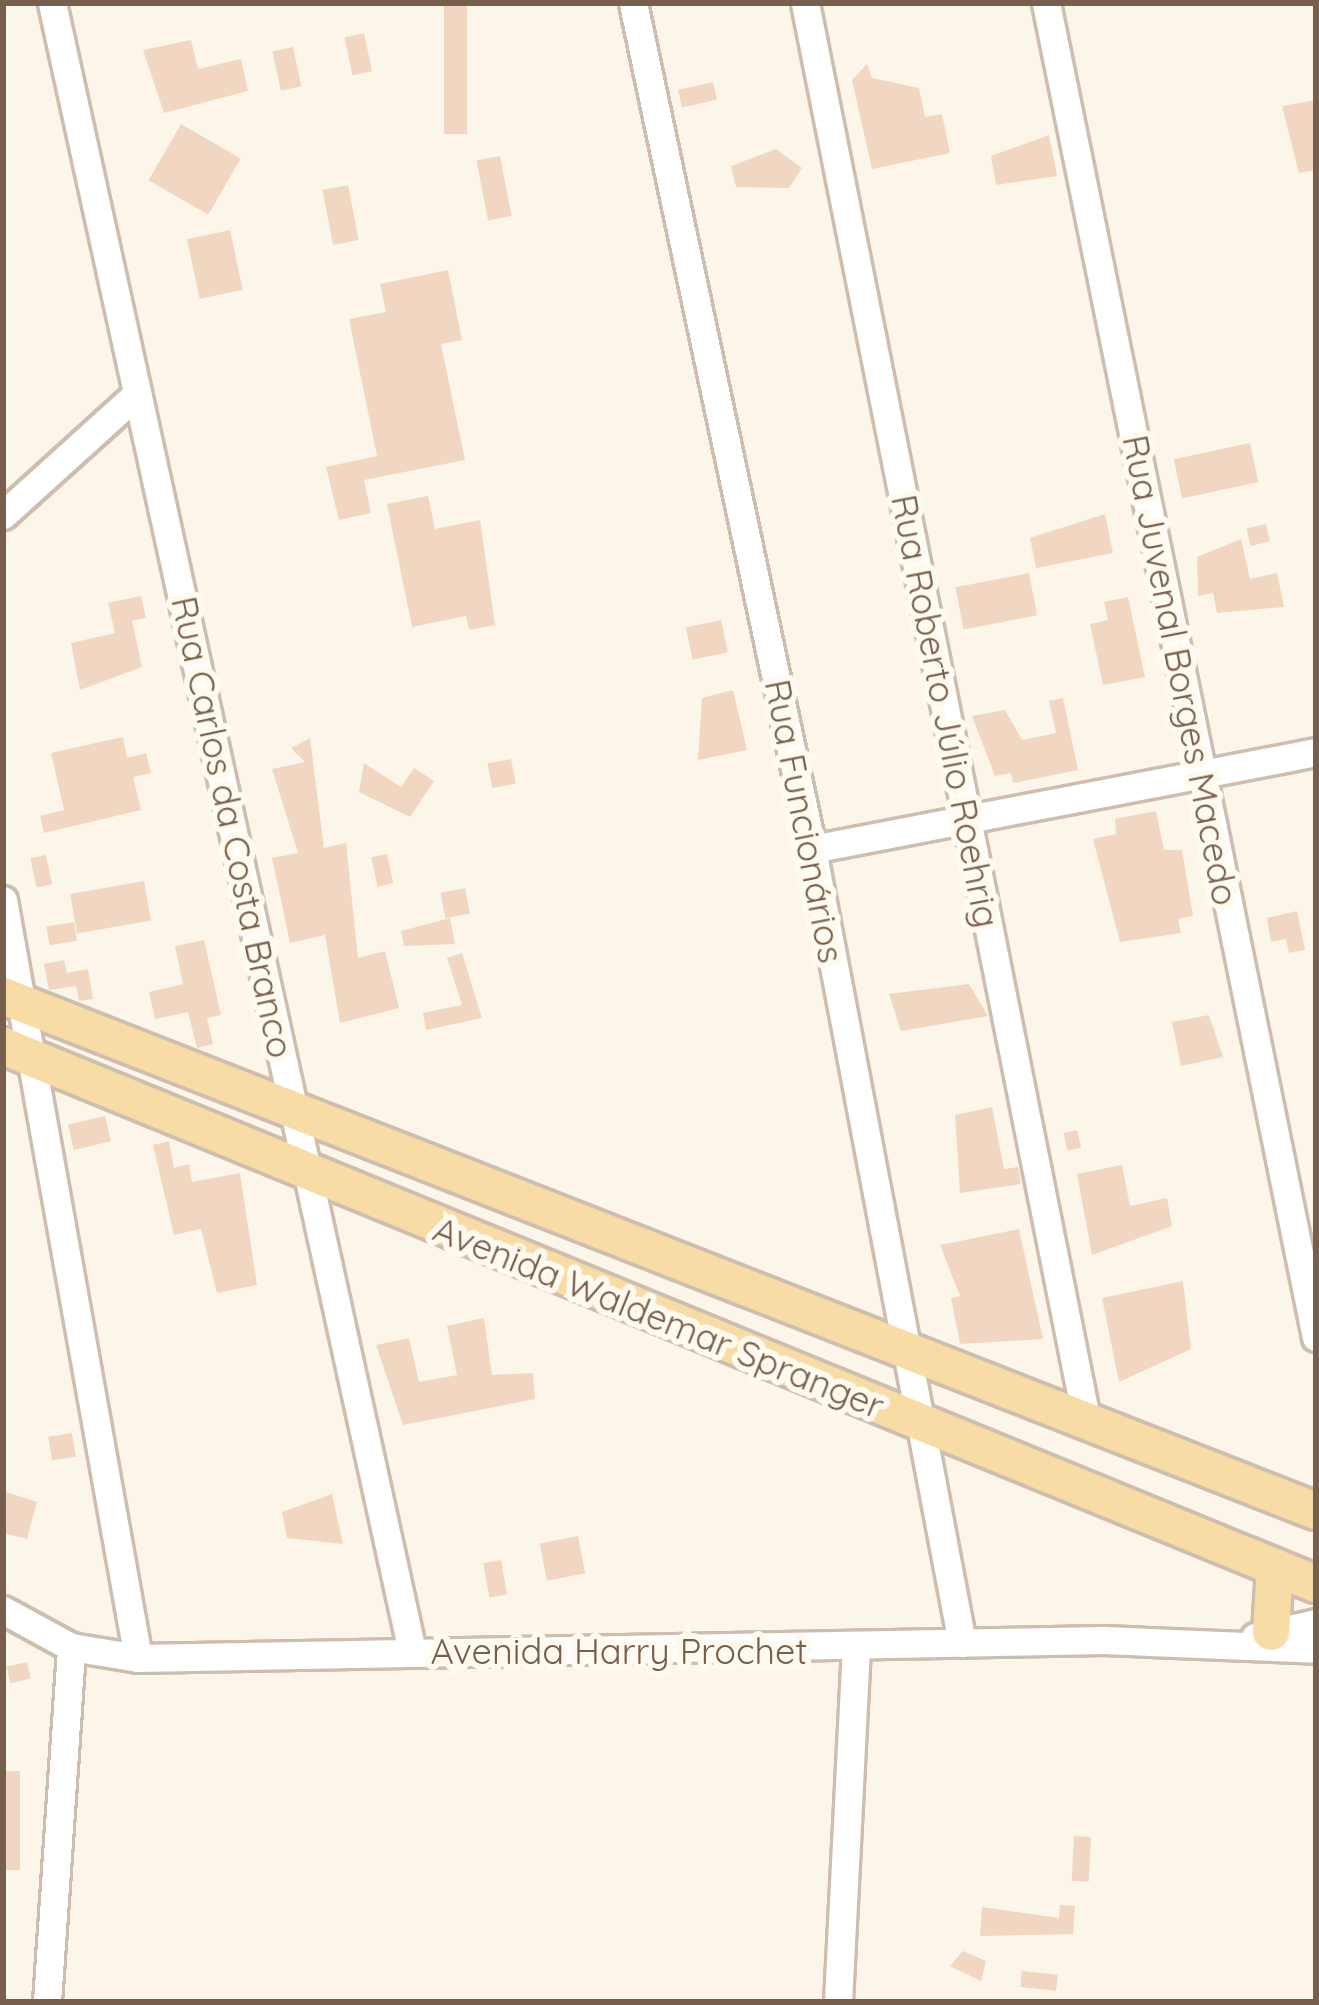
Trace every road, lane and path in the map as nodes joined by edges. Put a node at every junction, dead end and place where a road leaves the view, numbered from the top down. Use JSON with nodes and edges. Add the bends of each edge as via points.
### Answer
{"nodes":[{"id":1,"x":52,"y":3,"type":"edge"},
{"id":2,"x":633,"y":3,"type":"edge"},
{"id":3,"x":806,"y":3,"type":"edge"},
{"id":4,"x":1046,"y":3,"type":"edge"},
{"id":5,"x":137,"y":394,"type":"junction"},
{"id":6,"x":3,"y":515,"type":"edge"},
{"id":7,"x":1316,"y":752,"type":"edge"},
{"id":8,"x":1202,"y":770,"type":"junction"},
{"id":9,"x":966,"y":816,"type":"junction"},
{"id":10,"x":812,"y":849,"type":"junction"},
{"id":11,"x":3,"y":900,"type":"edge"},
{"id":12,"x":12,"y":1000,"type":"edge"},
{"id":13,"x":15,"y":1052,"type":"edge"},
{"id":14,"x":296,"y":1114,"type":"junction"},
{"id":15,"x":311,"y":1176,"type":"junction"},
{"id":16,"x":676,"y":1263,"type":"junction"},
{"id":17,"x":664,"y":1318,"type":"junction"},
{"id":18,"x":1316,"y":1337,"type":"edge"},
{"id":19,"x":906,"y":1348,"type":"junction"},
{"id":20,"x":1086,"y":1418,"type":"junction"},
{"id":21,"x":920,"y":1423,"type":"junction"},
{"id":22,"x":1316,"y":1511,"type":"edge"},
{"id":23,"x":1275,"y":1569,"type":"junction"},
{"id":24,"x":1316,"y":1584,"type":"edge"},
{"id":25,"x":3,"y":1610,"type":"edge"},
{"id":26,"x":1316,"y":1623,"type":"edge"},
{"id":27,"x":1258,"y":1636,"type":"junction"},
{"id":28,"x":962,"y":1643,"type":"junction"},
{"id":29,"x":71,"y":1648,"type":"junction"},
{"id":30,"x":1316,"y":1649,"type":"edge"},
{"id":31,"x":856,"y":1650,"type":"junction"},
{"id":32,"x":412,"y":1652,"type":"junction"},
{"id":33,"x":138,"y":1658,"type":"junction"},
{"id":34,"x":46,"y":2002,"type":"edge"},
{"id":35,"x":838,"y":2002,"type":"edge"}],
"edges":[{"from":1,"to":5,"type":"street","name":"Rua Carlos da Costa Branco"},
{"from":2,"to":10,"type":"street","name":"Rua Funcionários"},
{"from":3,"to":9,"type":"street","name":"Rua Roberto Júlio Roehrig"},
{"from":4,"to":8,"type":"street","name":"Rua Juvenal Borges Macedo"},
{"from":5,"to":6,"type":"street"},
{"from":5,"to":14,"type":"street","name":"Rua Carlos da Costa Branco"},
{"from":7,"to":8,"type":"street"},
{"from":8,"to":9,"type":"street"},
{"from":8,"to":18,"type":"street","name":"Rua Juvenal Borges Macedo"},
{"from":9,"to":10,"type":"street"},
{"from":9,"to":20,"type":"street","name":"Rua Roberto Júlio Roehrig"},
{"from":10,"to":19,"type":"street","name":"Rua Funcionários"},
{"from":11,"to":12,"type":"street"},
{"from":12,"to":13,"type":"street"},
{"from":12,"to":14,"type":"main road","name":"Avenida Waldemar Spranger"},
{"from":13,"to":15,"type":"main road","name":"Avenida Waldemar Spranger"},
{"from":13,"to":33,"type":"street"},
{"from":14,"to":15,"type":"street","name":"Rua Carlos da Costa Branco"},
{"from":14,"to":16,"type":"main road","name":"Avenida Waldemar Spranger"},
{"from":15,"to":17,"type":"main road","name":"Avenida Waldemar Spranger"},
{"from":15,"to":32,"type":"street","name":"Rua Carlos da Costa Branco"},
{"from":16,"to":17,"type":"main road"},
{"from":16,"to":19,"type":"main road","name":"Avenida Waldemar Spranger"},
{"from":17,"to":21,"type":"main road","name":"Avenida Waldemar Spranger"},
{"from":19,"to":20,"type":"main road","name":"Avenida Waldemar Spranger"},
{"from":19,"to":21,"type":"street","name":"Rua Funcionários"},
{"from":20,"to":22,"type":"main road","name":"Avenida Waldemar Spranger"},
{"from":21,"to":23,"type":"main road","name":"Avenida Waldemar Spranger"},
{"from":21,"to":28,"type":"street","name":"Rua Funcionários"},
{"from":23,"to":24,"type":"main road","name":"Avenida Waldemar Spranger"},
{"from":23,"to":27,"type":"main road"},
{"from":25,"to":29,"type":"street","name":"Avenida Harry Prochet"},
{"from":26,"to":27,"type":"street","name":"Avenida Harry Prochet"},
{"from":27,"to":28,"type":"street","name":"Avenida Harry Prochet"},
{"from":27,"to":30,"type":"street","name":"Avenida Harry Prochet"},
{"from":28,"to":31,"type":"street","name":"Avenida Harry Prochet"},
{"from":29,"to":33,"type":"street","name":"Avenida Harry Prochet"},
{"from":29,"to":34,"type":"street"},
{"from":31,"to":32,"type":"street","name":"Avenida Harry Prochet"},
{"from":31,"to":35,"type":"street"},
{"from":32,"to":33,"type":"street","name":"Avenida Harry Prochet"}]}
